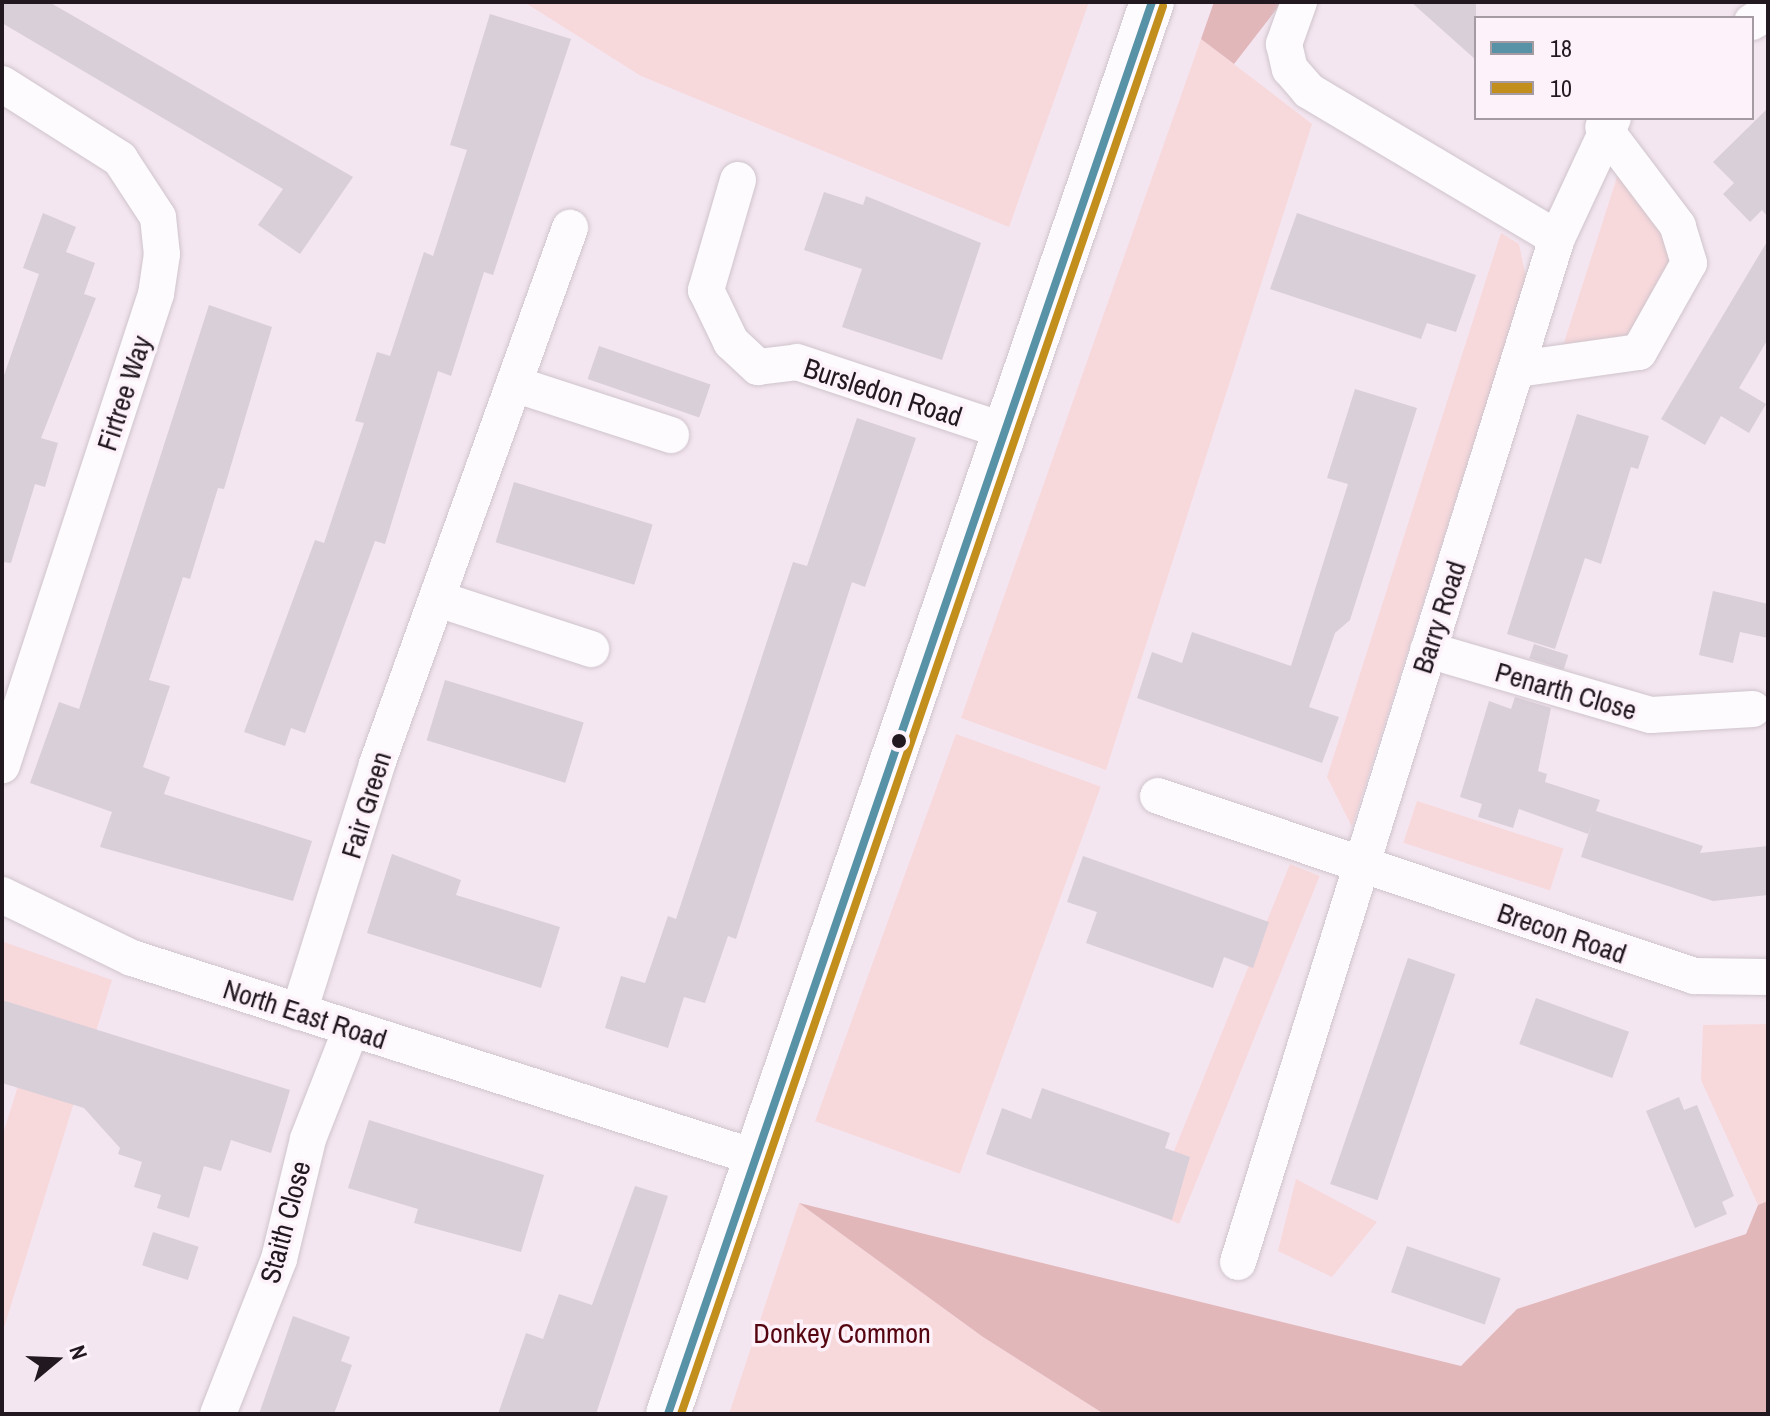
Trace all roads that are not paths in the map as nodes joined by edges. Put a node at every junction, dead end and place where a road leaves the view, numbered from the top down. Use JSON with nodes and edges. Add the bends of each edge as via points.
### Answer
{"nodes":[{"id":1,"x":1152,"y":2,"type":"edge"},
{"id":2,"x":1299,"y":2,"type":"edge"},
{"id":3,"x":2,"y":84,"type":"edge"},
{"id":4,"x":1608,"y":123,"type":"edge"},
{"id":5,"x":738,"y":180,"type":"dead end"},
{"id":6,"x":570,"y":228,"type":"dead end"},
{"id":7,"x":1557,"y":238,"type":"junction"},
{"id":8,"x":1518,"y":369,"type":"junction"},
{"id":9,"x":517,"y":385,"type":"junction"},
{"id":10,"x":1007,"y":432,"type":"junction"},
{"id":11,"x":671,"y":435,"type":"dead end"},
{"id":12,"x":441,"y":600,"type":"junction"},
{"id":13,"x":591,"y":649,"type":"dead end"},
{"id":14,"x":1428,"y":650,"type":"junction"},
{"id":15,"x":1753,"y":709,"type":"dead end"},
{"id":16,"x":2,"y":766,"type":"edge"},
{"id":17,"x":1158,"y":796,"type":"dead end"},
{"id":18,"x":1361,"y":865,"type":"junction"},
{"id":19,"x":2,"y":895,"type":"edge"},
{"id":20,"x":1768,"y":977,"type":"edge"},
{"id":21,"x":299,"y":1012,"type":"junction"},
{"id":22,"x":351,"y":1029,"type":"junction"},
{"id":23,"x":754,"y":1157,"type":"junction"},
{"id":24,"x":1238,"y":1262,"type":"dead end"},
{"id":25,"x":218,"y":1414,"type":"edge"},
{"id":26,"x":668,"y":1414,"type":"edge"}],
"edges":[{"from":1,"to":10,"type":"main road"},
{"from":2,"to":7,"type":"street","via":[[1284,44],[1290,69],[1309,91]]},
{"from":3,"to":16,"type":"street","name":"Firtree Way","via":[[120,159],[158,217],[162,254],[156,294]]},
{"from":4,"to":7,"type":"street","name":"Barry Road"},
{"from":4,"to":8,"type":"street","name":"Barry Road","via":[[1678,226],[1689,263],[1639,352]]},
{"from":5,"to":10,"type":"street","name":"Bursledon Road","via":[[706,290],[713,317],[758,367],[797,362]]},
{"from":6,"to":9,"type":"street","name":"Fair Green"},
{"from":7,"to":8,"type":"street","name":"Barry Road"},
{"from":8,"to":14,"type":"street","name":"Barry Road"},
{"from":9,"to":11,"type":"street"},
{"from":9,"to":12,"type":"street","name":"Fair Green"},
{"from":10,"to":23,"type":"main road"},
{"from":12,"to":13,"type":"street"},
{"from":12,"to":21,"type":"street","name":"Fair Green","via":[[377,764]]},
{"from":14,"to":15,"type":"street","name":"Penarth Close","via":[[1651,715]]},
{"from":14,"to":18,"type":"street","name":"Barry Road"},
{"from":17,"to":18,"type":"street"},
{"from":18,"to":20,"type":"street","name":"Brecon Road","via":[[1694,976]]},
{"from":18,"to":24,"type":"street","name":"Barry Road"},
{"from":19,"to":21,"type":"street","name":"North East Road","via":[[97,945]]},
{"from":21,"to":22,"type":"street","name":"North East Road"},
{"from":22,"to":23,"type":"street","name":"North East Road"},
{"from":22,"to":25,"type":"street","name":"Staith Close","via":[[308,1139],[279,1259]]},
{"from":23,"to":26,"type":"main road"}]}
